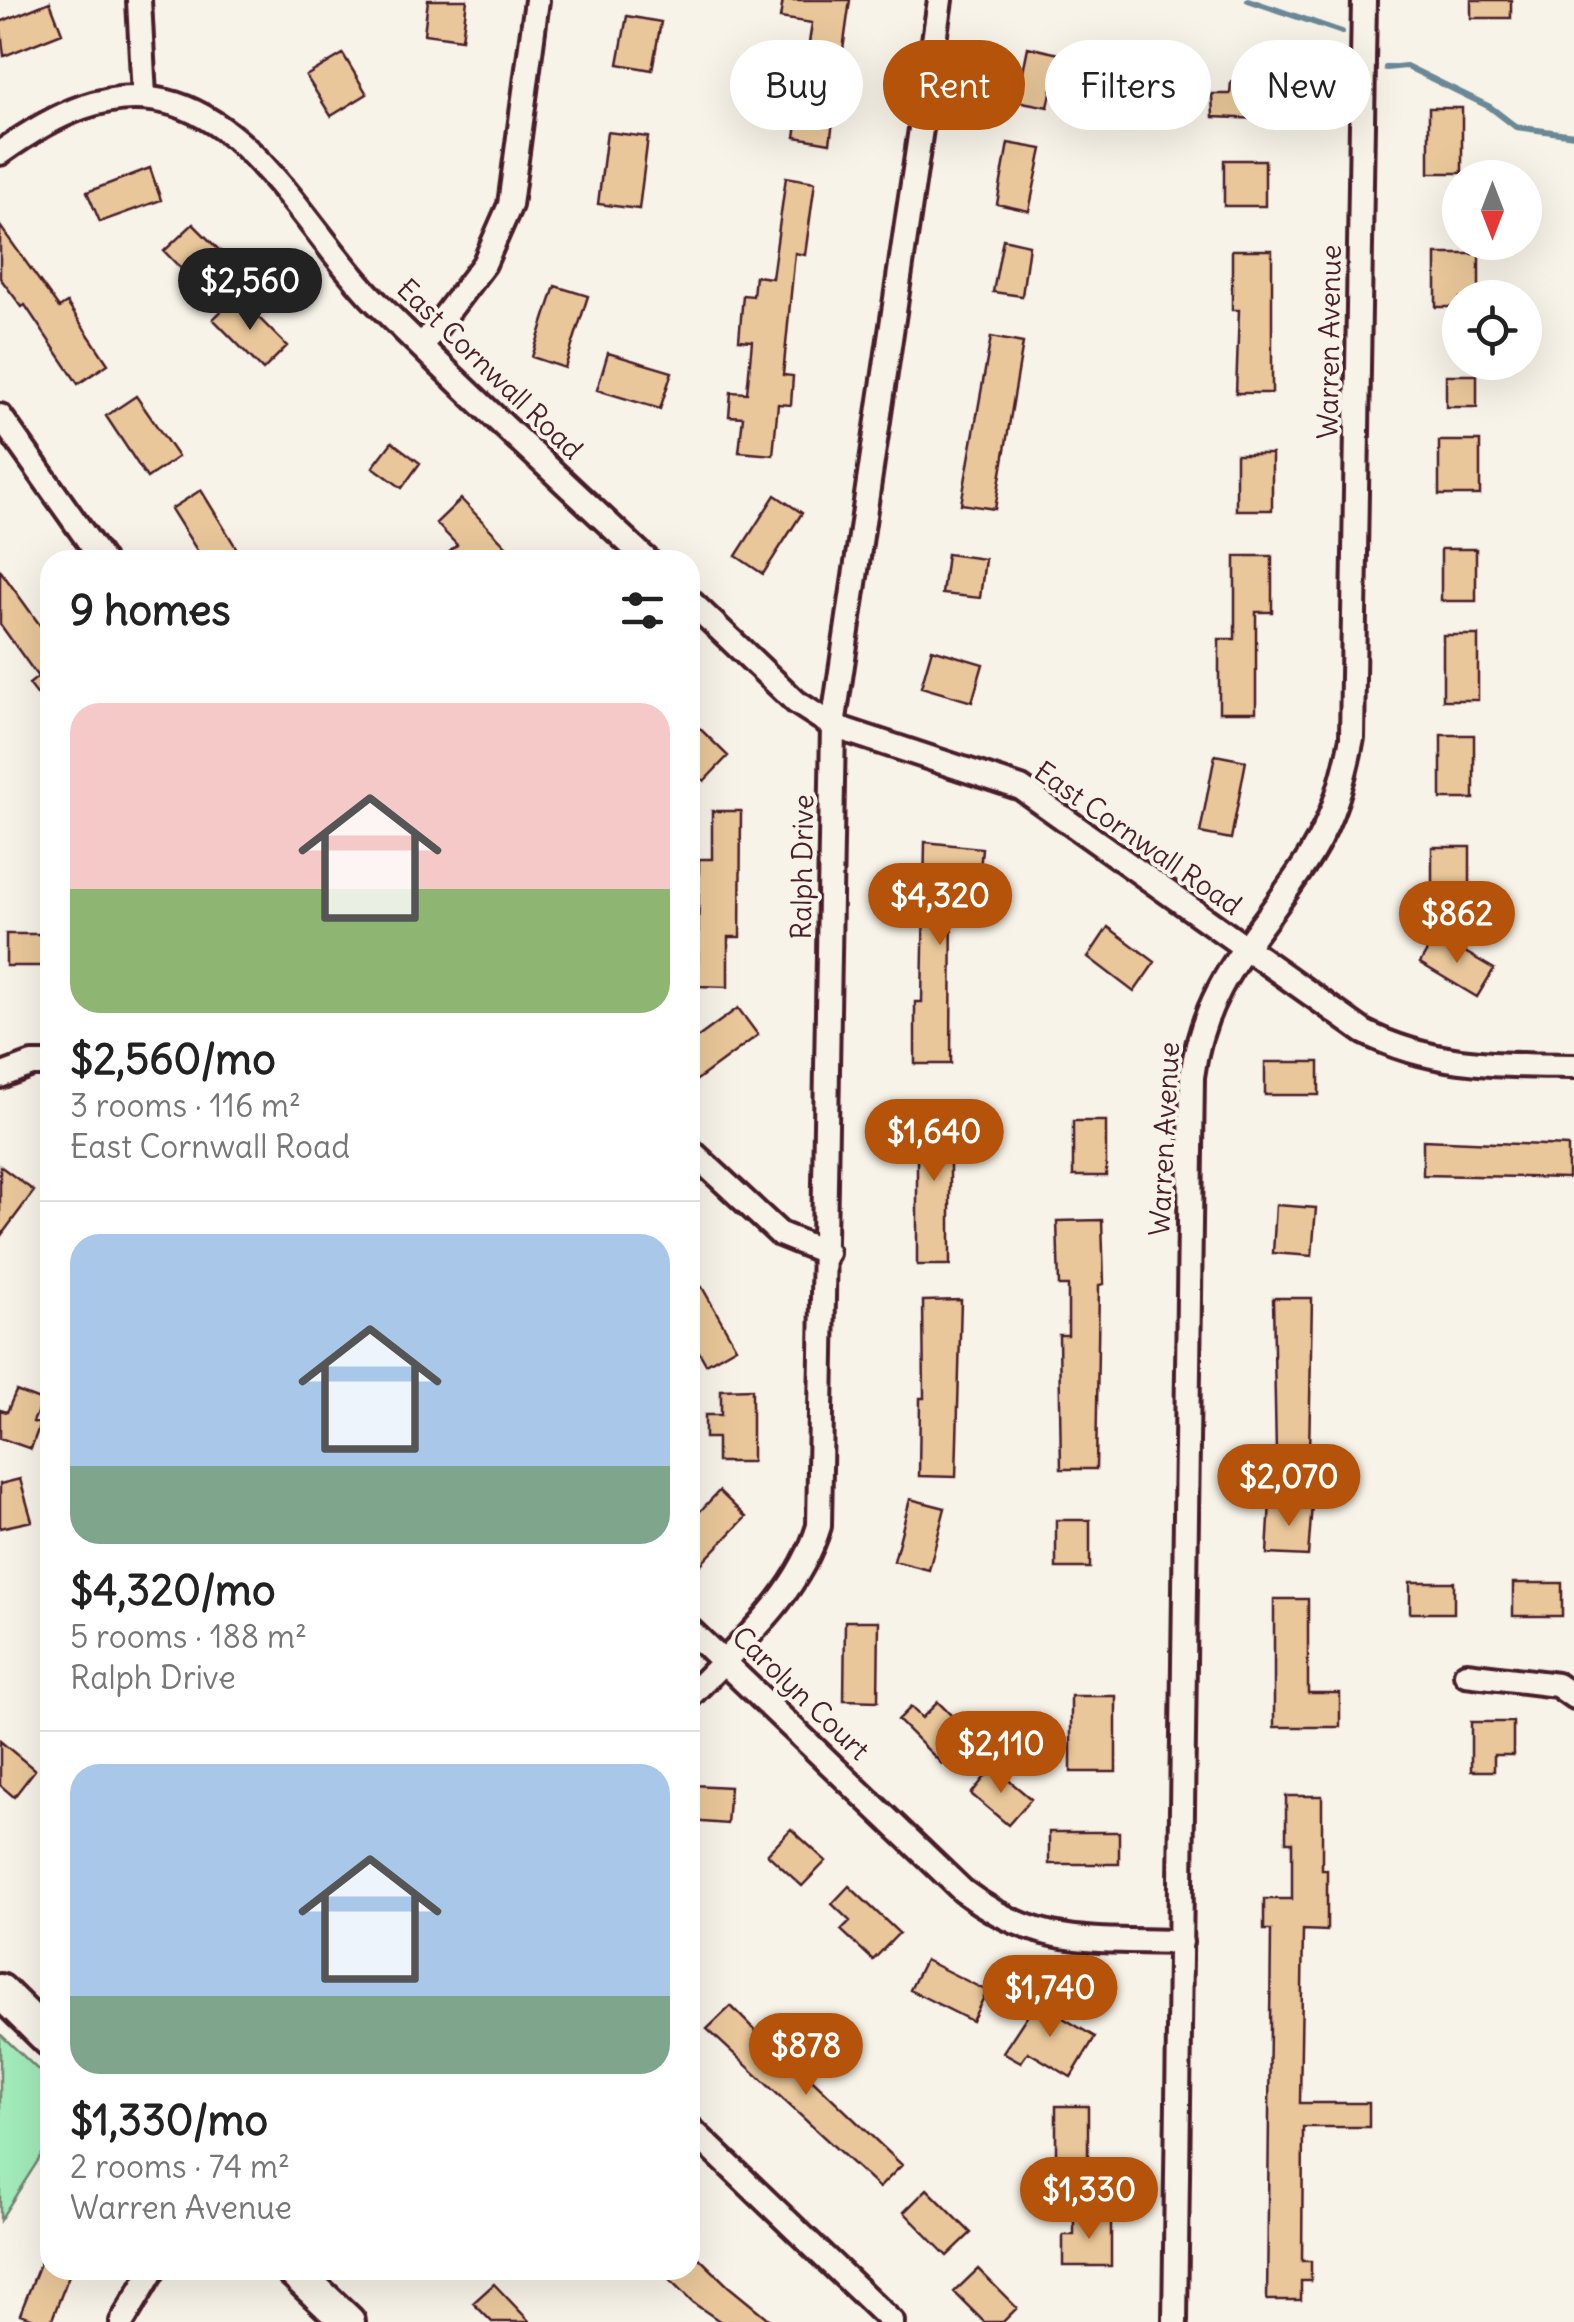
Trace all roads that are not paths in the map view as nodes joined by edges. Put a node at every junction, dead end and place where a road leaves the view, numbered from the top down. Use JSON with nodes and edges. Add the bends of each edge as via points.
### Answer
{"nodes":[{"id":1,"x":139,"y":0,"type":"edge"},
{"id":2,"x":537,"y":0,"type":"edge"},
{"id":3,"x":940,"y":0,"type":"edge"},
{"id":4,"x":1364,"y":0,"type":"edge"},
{"id":5,"x":144,"y":97,"type":"junction"},
{"id":6,"x":0,"y":153,"type":"edge"},
{"id":7,"x":422,"y":346,"type":"junction"},
{"id":8,"x":0,"y":416,"type":"edge"},
{"id":9,"x":95,"y":550,"type":"edge"},
{"id":10,"x":636,"y":550,"type":"edge"},
{"id":11,"x":700,"y":611,"type":"edge"},
{"id":12,"x":833,"y":726,"type":"junction"},
{"id":13,"x":1245,"y":950,"type":"junction"},
{"id":14,"x":40,"y":1064,"type":"edge"},
{"id":15,"x":1574,"y":1066,"type":"edge"},
{"id":16,"x":0,"y":1076,"type":"edge"},
{"id":17,"x":700,"y":1159,"type":"edge"},
{"id":18,"x":827,"y":1254,"type":"junction"},
{"id":19,"x":700,"y":1638,"type":"edge"},
{"id":20,"x":725,"y":1659,"type":"junction"},
{"id":21,"x":1466,"y":1674,"type":"dead end"},
{"id":22,"x":700,"y":1685,"type":"edge"},
{"id":23,"x":1574,"y":1697,"type":"edge"},
{"id":24,"x":1181,"y":1942,"type":"junction"},
{"id":25,"x":0,"y":1991,"type":"edge"},
{"id":26,"x":40,"y":2030,"type":"edge"},
{"id":27,"x":700,"y":2138,"type":"edge"},
{"id":28,"x":147,"y":2280,"type":"edge"},
{"id":29,"x":304,"y":2280,"type":"edge"},
{"id":30,"x":122,"y":2322,"type":"edge"},
{"id":31,"x":348,"y":2322,"type":"edge"},
{"id":32,"x":892,"y":2322,"type":"edge"},
{"id":33,"x":1176,"y":2322,"type":"edge"}],
"edges":[{"from":1,"to":5,"type":"street"},
{"from":2,"to":7,"type":"street","via":[[510,205],[484,264]]},
{"from":3,"to":12,"type":"street","name":"Ralph Drive"},
{"from":4,"to":13,"type":"street","name":"Warren Avenue","via":[[1352,738],[1325,828]]},
{"from":5,"to":6,"type":"street","name":"East Cornwall Road","via":[[75,108]]},
{"from":5,"to":7,"type":"street","name":"East Cornwall Road","via":[[198,112],[237,137],[330,253]]},
{"from":7,"to":10,"type":"street","name":"East Cornwall Road"},
{"from":8,"to":9,"type":"street"},
{"from":11,"to":12,"type":"street","name":"East Cornwall Road","via":[[796,702]]},
{"from":12,"to":13,"type":"street","name":"East Cornwall Road","via":[[1020,788]]},
{"from":12,"to":18,"type":"street","name":"Ralph Drive"},
{"from":13,"to":15,"type":"street","name":"East Cornwall Road","via":[[1364,1032],[1406,1052],[1471,1065]]},
{"from":13,"to":24,"type":"street","name":"Warren Avenue","via":[[1201,1023],[1192,1077]]},
{"from":14,"to":16,"type":"street"},
{"from":17,"to":18,"type":"street","via":[[780,1234]]},
{"from":18,"to":20,"type":"street","name":"Ralph Drive","via":[[819,1526],[786,1594]]},
{"from":19,"to":20,"type":"street","name":"Carolyn Court"},
{"from":20,"to":22,"type":"street","name":"Ralph Drive"},
{"from":20,"to":24,"type":"street","name":"Carolyn Court","via":[[990,1911],[1038,1934]]},
{"from":21,"to":23,"type":"street","via":[[1557,1685]]},
{"from":24,"to":33,"type":"street","name":"Warren Avenue"},
{"from":25,"to":26,"type":"main road"},
{"from":27,"to":32,"type":"street"},
{"from":28,"to":30,"type":"street"},
{"from":29,"to":31,"type":"main road"}]}
